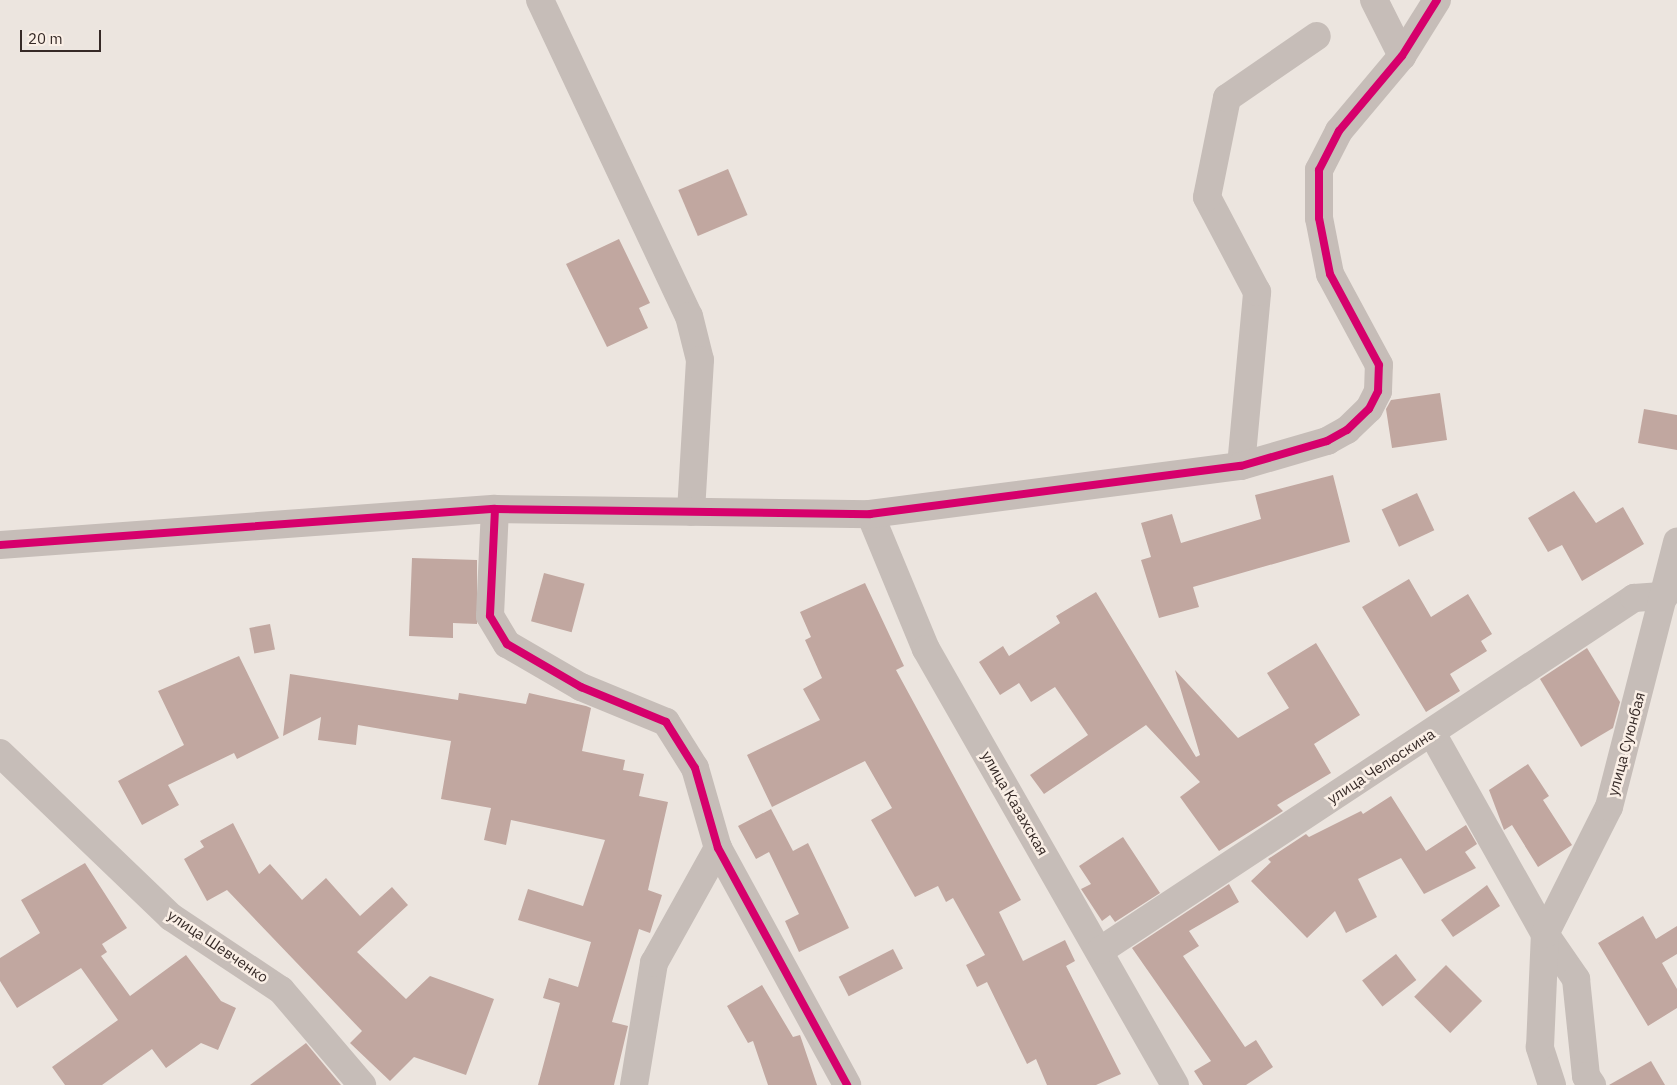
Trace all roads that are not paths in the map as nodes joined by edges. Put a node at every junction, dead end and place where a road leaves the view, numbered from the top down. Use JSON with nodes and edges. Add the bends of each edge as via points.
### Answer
{"nodes":[{"id":1,"x":540,"y":0,"type":"edge"},
{"id":2,"x":1374,"y":0,"type":"edge"},
{"id":3,"x":1437,"y":0,"type":"edge"},
{"id":4,"x":1317,"y":36,"type":"dead end"},
{"id":5,"x":1402,"y":56,"type":"junction"},
{"id":6,"x":1241,"y":466,"type":"junction"},
{"id":7,"x":495,"y":509,"type":"junction"},
{"id":8,"x":690,"y":512,"type":"junction"},
{"id":9,"x":870,"y":514,"type":"junction"},
{"id":10,"x":1677,"y":542,"type":"edge"},
{"id":11,"x":0,"y":545,"type":"edge"},
{"id":12,"x":1665,"y":596,"type":"junction"},
{"id":13,"x":1432,"y":733,"type":"junction"},
{"id":14,"x":0,"y":753,"type":"edge"},
{"id":15,"x":718,"y":848,"type":"junction"},
{"id":16,"x":1544,"y":934,"type":"junction"},
{"id":17,"x":1101,"y":950,"type":"junction"},
{"id":18,"x":362,"y":1085,"type":"edge"},
{"id":19,"x":634,"y":1085,"type":"edge"},
{"id":20,"x":847,"y":1085,"type":"edge"},
{"id":21,"x":1174,"y":1085,"type":"edge"},
{"id":22,"x":1552,"y":1085,"type":"edge"},
{"id":23,"x":1592,"y":1085,"type":"edge"}],
"edges":[{"from":1,"to":8,"type":"street","via":[[689,316],[700,360]]},
{"from":2,"to":5,"type":"street"},
{"from":3,"to":5,"type":"street"},
{"from":4,"to":6,"type":"street","via":[[1227,98],[1207,197],[1257,292]]},
{"from":5,"to":6,"type":"street","via":[[1339,131],[1319,170],[1318,218],[1330,274],[1379,365],[1378,390],[1369,409],[1347,430]]},
{"from":6,"to":9,"type":"street"},
{"from":7,"to":8,"type":"street"},
{"from":7,"to":11,"type":"street"},
{"from":7,"to":15,"type":"street","via":[[490,616],[506,644],[581,687],[666,722],[695,768]]},
{"from":8,"to":9,"type":"street"},
{"from":9,"to":17,"type":"street","name":"улица Казахская","via":[[926,650]]},
{"from":10,"to":12,"type":"street","name":"улица Суюнбая"},
{"from":12,"to":13,"type":"street","name":"улица Челюскина","via":[[1634,598]]},
{"from":12,"to":16,"type":"street","name":"улица Суюнбая","via":[[1609,807]]},
{"from":13,"to":16,"type":"street"},
{"from":13,"to":17,"type":"street","name":"улица Челюскина"},
{"from":14,"to":18,"type":"street","name":"улица Шевченко","via":[[171,917],[281,990]]},
{"from":15,"to":19,"type":"street","via":[[654,963]]},
{"from":15,"to":20,"type":"street"},
{"from":16,"to":22,"type":"street","name":"улица Суюнбая","via":[[1540,1046]]},
{"from":16,"to":23,"type":"street","via":[[1576,979],[1586,1076]]},
{"from":17,"to":21,"type":"street","name":"улица Казахская"}]}
